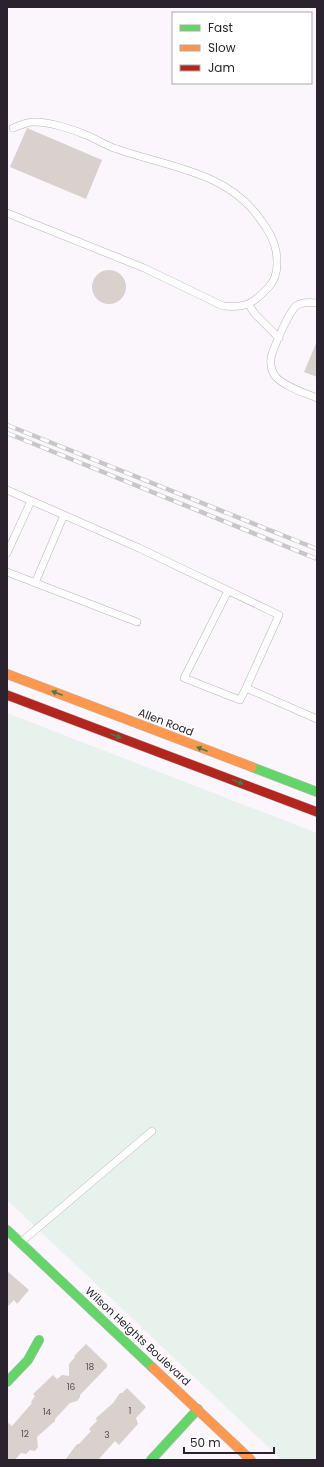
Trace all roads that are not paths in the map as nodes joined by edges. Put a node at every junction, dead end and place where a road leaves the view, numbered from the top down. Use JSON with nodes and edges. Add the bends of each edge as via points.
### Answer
{"nodes":[{"id":1,"x":13,"y":128,"type":"dead end"},
{"id":2,"x":7,"y":213,"type":"edge"},
{"id":3,"x":317,"y":303,"type":"edge"},
{"id":4,"x":249,"y":305,"type":"junction"},
{"id":5,"x":279,"y":338,"type":"junction"},
{"id":6,"x":317,"y":398,"type":"edge"},
{"id":7,"x":7,"y":490,"type":"edge"},
{"id":8,"x":31,"y":501,"type":"junction"},
{"id":9,"x":64,"y":515,"type":"junction"},
{"id":10,"x":7,"y":553,"type":"edge"},
{"id":11,"x":7,"y":572,"type":"edge"},
{"id":12,"x":35,"y":582,"type":"junction"},
{"id":13,"x":228,"y":591,"type":"junction"},
{"id":14,"x":137,"y":622,"type":"dead end"},
{"id":15,"x":7,"y":674,"type":"edge"},
{"id":16,"x":246,"y":688,"type":"junction"},
{"id":17,"x":7,"y":695,"type":"edge"},
{"id":18,"x":317,"y":718,"type":"edge"},
{"id":19,"x":317,"y":792,"type":"edge"},
{"id":20,"x":317,"y":812,"type":"edge"},
{"id":21,"x":152,"y":1131,"type":"dead end"},
{"id":22,"x":7,"y":1230,"type":"edge"},
{"id":23,"x":21,"y":1243,"type":"junction"},
{"id":24,"x":39,"y":1340,"type":"dead end"},
{"id":25,"x":7,"y":1382,"type":"edge"},
{"id":26,"x":198,"y":1409,"type":"junction"},
{"id":27,"x":151,"y":1460,"type":"edge"},
{"id":28,"x":251,"y":1460,"type":"edge"}],
"edges":[{"from":1,"to":4,"type":"lane","via":[[34,122],[63,128],[116,149],[206,176],[236,193],[252,207],[269,231],[278,265],[272,284]]},
{"from":2,"to":4,"type":"lane","via":[[144,268],[224,306]]},
{"from":3,"to":5,"type":"lane","via":[[304,302],[296,306],[289,314]]},
{"from":4,"to":5,"type":"lane"},
{"from":5,"to":6,"type":"lane","via":[[271,358],[276,377]]},
{"from":7,"to":8,"type":"lane"},
{"from":8,"to":9,"type":"lane"},
{"from":8,"to":10,"type":"lane"},
{"from":9,"to":12,"type":"lane"},
{"from":9,"to":13,"type":"lane"},
{"from":11,"to":12,"type":"lane"},
{"from":12,"to":14,"type":"lane"},
{"from":13,"to":16,"type":"lane","via":[[279,615]]},
{"from":13,"to":16,"type":"lane","via":[[184,678],[240,700]]},
{"from":19,"to":15,"type":"main road","name":"Allen Road","one_way":true},
{"from":16,"to":18,"type":"lane"},
{"from":17,"to":20,"type":"main road","one_way":true},
{"from":21,"to":23,"type":"lane"},
{"from":22,"to":23,"type":"main road","name":"Wilson Heights Boulevard"},
{"from":23,"to":26,"type":"main road","name":"Wilson Heights Boulevard"},
{"from":24,"to":25,"type":"main road","via":[[28,1360]]},
{"from":26,"to":27,"type":"main road"},
{"from":26,"to":28,"type":"main road","name":"Wilson Heights Boulevard"}]}
